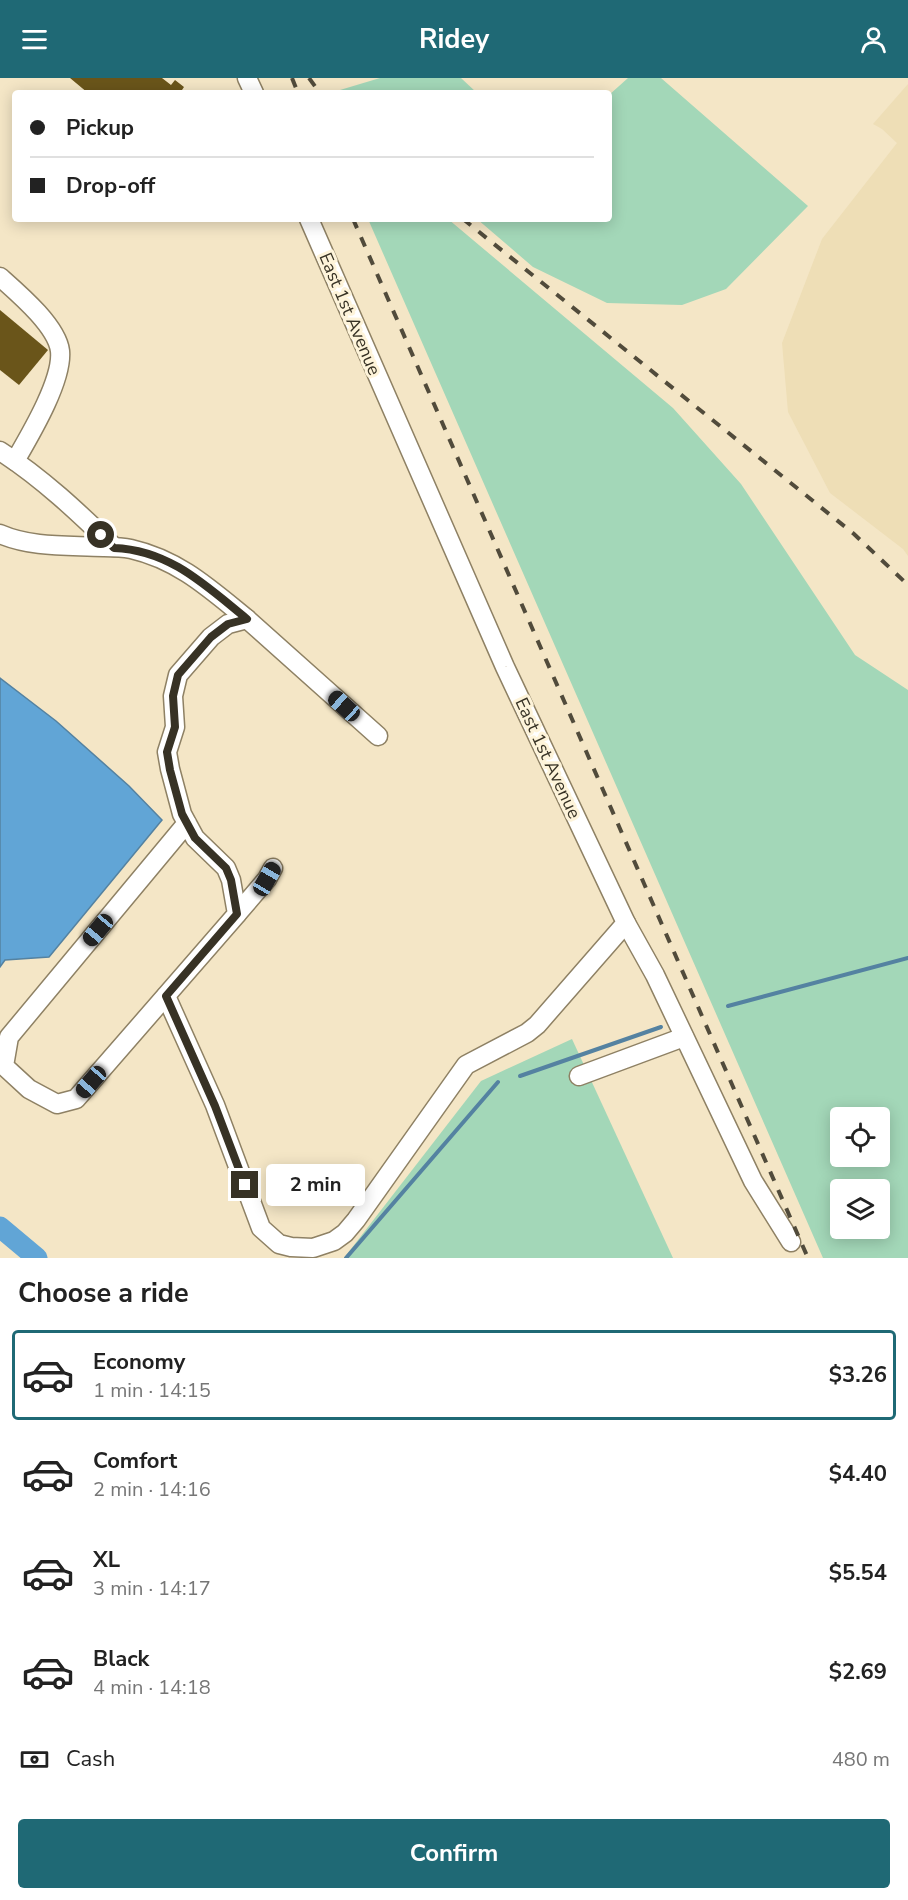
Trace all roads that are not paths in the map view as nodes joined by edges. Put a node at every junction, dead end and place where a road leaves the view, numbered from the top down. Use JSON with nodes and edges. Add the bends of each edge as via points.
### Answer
{"nodes":[{"id":1,"x":310,"y":222,"type":"edge"},
{"id":2,"x":0,"y":277,"type":"edge"},
{"id":3,"x":8,"y":456,"type":"edge"},
{"id":4,"x":0,"y":534,"type":"edge"},
{"id":5,"x":114,"y":548,"type":"junction"},
{"id":6,"x":247,"y":619,"type":"junction"},
{"id":7,"x":378,"y":736,"type":"dead end"},
{"id":8,"x":187,"y":823,"type":"junction"},
{"id":9,"x":273,"y":868,"type":"dead end"},
{"id":10,"x":237,"y":914,"type":"junction"},
{"id":11,"x":626,"y":923,"type":"junction"},
{"id":12,"x":166,"y":996,"type":"junction"},
{"id":13,"x":684,"y":1037,"type":"junction"},
{"id":14,"x":579,"y":1076,"type":"dead end"},
{"id":15,"x":791,"y":1242,"type":"dead end"}],
"edges":[{"from":1,"to":11,"type":"street","name":"East 1st Avenue","via":[[505,667]]},
{"from":2,"to":3,"type":"street","via":[[26,299],[56,338],[60,350],[58,369],[33,431]]},
{"from":3,"to":5,"type":"street","via":[[67,503]]},
{"from":4,"to":5,"type":"street","via":[[39,544]]},
{"from":5,"to":6,"type":"street","via":[[130,548],[173,563]]},
{"from":6,"to":7,"type":"street"},
{"from":6,"to":8,"type":"street","via":[[228,624],[211,637],[178,675],[173,696],[175,727],[167,752]]},
{"from":8,"to":10,"type":"street","via":[[195,838],[226,868]]},
{"from":8,"to":12,"type":"street","via":[[9,1037],[4,1066],[29,1089],[57,1104],[76,1099]]},
{"from":9,"to":10,"type":"street"},
{"from":10,"to":12,"type":"street"},
{"from":11,"to":12,"type":"street","via":[[537,1025],[466,1065],[356,1220],[334,1241],[313,1248],[279,1244],[261,1228],[215,1106]]},
{"from":11,"to":13,"type":"street","name":"East 1st Avenue"},
{"from":13,"to":14,"type":"street"},
{"from":13,"to":15,"type":"street","name":"East 1st Avenue","via":[[753,1181]]}]}
